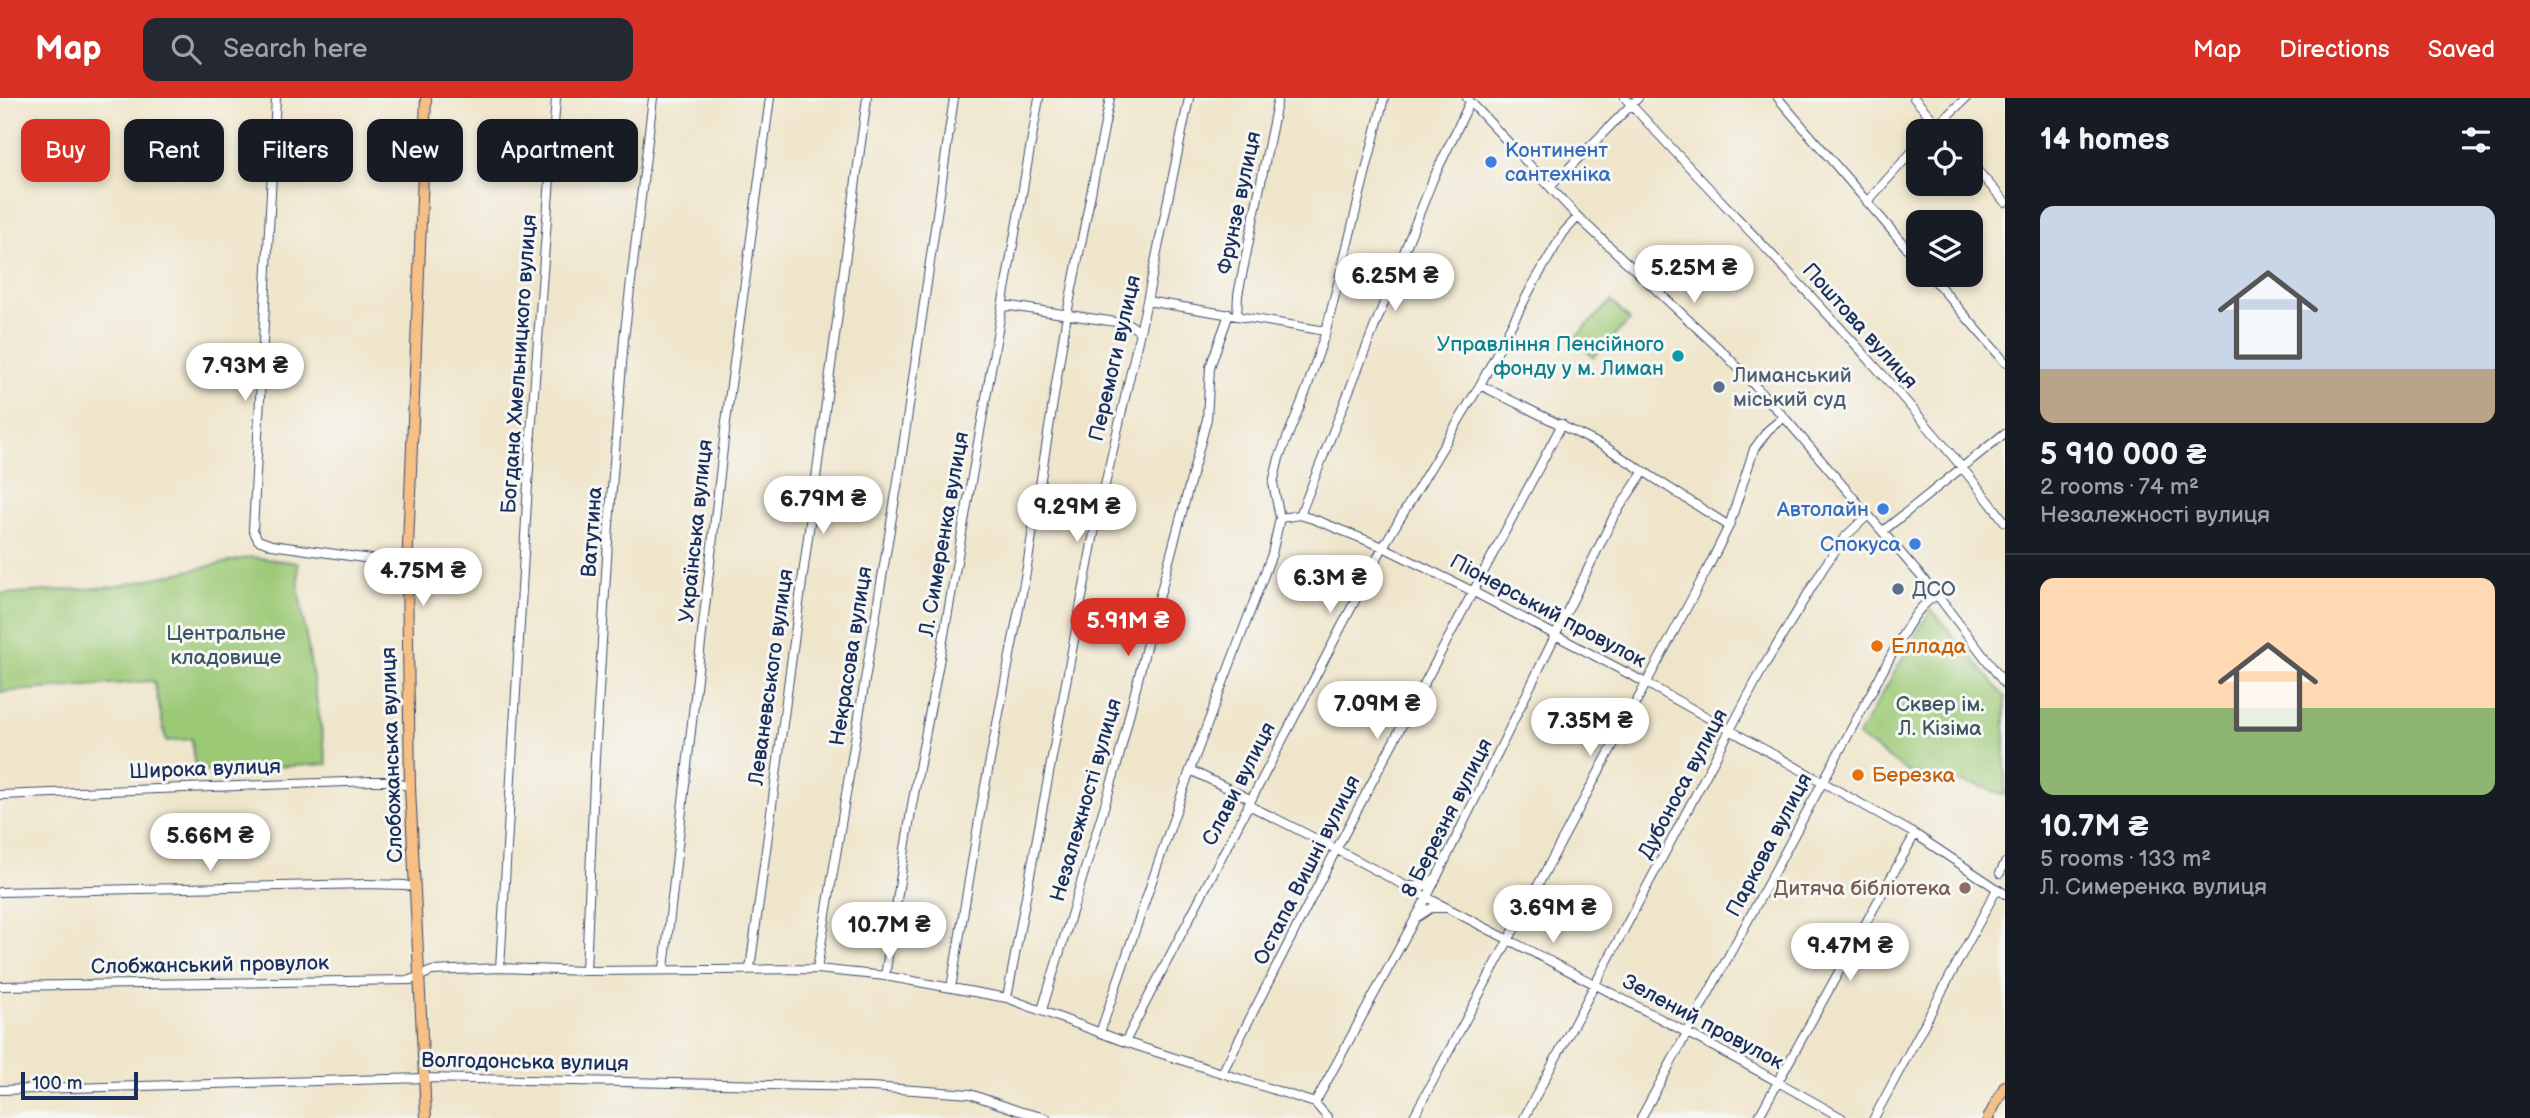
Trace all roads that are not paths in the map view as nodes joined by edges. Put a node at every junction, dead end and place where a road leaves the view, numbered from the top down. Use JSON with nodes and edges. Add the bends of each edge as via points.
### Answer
{"nodes":[{"id":1,"x":276,"y":98,"type":"edge"},
{"id":2,"x":426,"y":98,"type":"edge"},
{"id":3,"x":556,"y":98,"type":"edge"},
{"id":4,"x":653,"y":98,"type":"edge"},
{"id":5,"x":770,"y":98,"type":"edge"},
{"id":6,"x":867,"y":98,"type":"edge"},
{"id":7,"x":954,"y":98,"type":"edge"},
{"id":8,"x":1039,"y":98,"type":"edge"},
{"id":9,"x":1110,"y":98,"type":"edge"},
{"id":10,"x":1189,"y":98,"type":"edge"},
{"id":11,"x":1278,"y":98,"type":"edge"},
{"id":12,"x":1384,"y":98,"type":"edge"},
{"id":13,"x":1778,"y":98,"type":"edge"},
{"id":14,"x":1914,"y":98,"type":"edge"},
{"id":15,"x":1966,"y":98,"type":"edge"},
{"id":16,"x":1469,"y":100,"type":"edge"},
{"id":17,"x":1631,"y":100,"type":"edge"},
{"id":18,"x":1930,"y":119,"type":"edge"},
{"id":19,"x":1946,"y":119,"type":"edge"},
{"id":20,"x":1906,"y":158,"type":"edge"},
{"id":21,"x":1983,"y":177,"type":"edge"},
{"id":22,"x":1550,"y":186,"type":"junction"},
{"id":23,"x":1867,"y":202,"type":"junction"},
{"id":24,"x":2005,"y":202,"type":"edge"},
{"id":25,"x":1578,"y":217,"type":"junction"},
{"id":26,"x":1906,"y":247,"type":"edge"},
{"id":27,"x":1940,"y":287,"type":"edge"},
{"id":28,"x":1147,"y":301,"type":"junction"},
{"id":29,"x":1002,"y":307,"type":"junction"},
{"id":30,"x":1067,"y":314,"type":"junction"},
{"id":31,"x":1233,"y":315,"type":"junction"},
{"id":32,"x":1139,"y":331,"type":"junction"},
{"id":33,"x":1326,"y":331,"type":"junction"},
{"id":34,"x":2005,"y":362,"type":"edge"},
{"id":35,"x":1480,"y":385,"type":"junction"},
{"id":36,"x":1784,"y":417,"type":"junction"},
{"id":37,"x":1562,"y":424,"type":"junction"},
{"id":38,"x":2005,"y":433,"type":"edge"},
{"id":39,"x":1963,"y":466,"type":"junction"},
{"id":40,"x":1644,"y":471,"type":"junction"},
{"id":41,"x":1300,"y":515,"type":"junction"},
{"id":42,"x":1868,"y":515,"type":"junction"},
{"id":43,"x":1280,"y":518,"type":"junction"},
{"id":44,"x":2005,"y":522,"type":"edge"},
{"id":45,"x":1729,"y":526,"type":"junction"},
{"id":46,"x":1883,"y":531,"type":"junction"},
{"id":47,"x":1383,"y":547,"type":"junction"},
{"id":48,"x":407,"y":570,"type":"junction"},
{"id":49,"x":1472,"y":591,"type":"junction"},
{"id":50,"x":1937,"y":595,"type":"junction"},
{"id":51,"x":1556,"y":636,"type":"junction"},
{"id":52,"x":1646,"y":683,"type":"junction"},
{"id":53,"x":2005,"y":684,"type":"edge"},
{"id":54,"x":1730,"y":732,"type":"junction"},
{"id":55,"x":1190,"y":770,"type":"junction"},
{"id":56,"x":1823,"y":783,"type":"junction"},
{"id":57,"x":410,"y":787,"type":"junction"},
{"id":58,"x":0,"y":795,"type":"edge"},
{"id":59,"x":1249,"y":802,"type":"junction"},
{"id":60,"x":1915,"y":834,"type":"junction"},
{"id":61,"x":1337,"y":848,"type":"junction"},
{"id":62,"x":2005,"y":863,"type":"edge"},
{"id":63,"x":2000,"y":873,"type":"dead end"},
{"id":64,"x":1438,"y":876,"type":"junction"},
{"id":65,"x":1406,"y":885,"type":"junction"},
{"id":66,"x":415,"y":888,"type":"junction"},
{"id":67,"x":0,"y":892,"type":"edge"},
{"id":68,"x":2001,"y":892,"type":"edge"},
{"id":69,"x":1427,"y":897,"type":"junction"},
{"id":70,"x":1448,"y":908,"type":"junction"},
{"id":71,"x":1415,"y":920,"type":"junction"},
{"id":72,"x":1510,"y":939,"type":"junction"},
{"id":73,"x":500,"y":968,"type":"junction"},
{"id":74,"x":664,"y":969,"type":"junction"},
{"id":75,"x":750,"y":969,"type":"junction"},
{"id":76,"x":817,"y":969,"type":"junction"},
{"id":77,"x":586,"y":971,"type":"junction"},
{"id":78,"x":885,"y":976,"type":"junction"},
{"id":79,"x":420,"y":978,"type":"junction"},
{"id":80,"x":1597,"y":985,"type":"junction"},
{"id":81,"x":0,"y":986,"type":"edge"},
{"id":82,"x":951,"y":988,"type":"junction"},
{"id":83,"x":1007,"y":998,"type":"junction"},
{"id":84,"x":1042,"y":1010,"type":"junction"},
{"id":85,"x":1100,"y":1033,"type":"junction"},
{"id":86,"x":1687,"y":1033,"type":"junction"},
{"id":87,"x":1125,"y":1042,"type":"junction"},
{"id":88,"x":1222,"y":1073,"type":"junction"},
{"id":89,"x":425,"y":1078,"type":"junction"},
{"id":90,"x":1779,"y":1082,"type":"junction"},
{"id":91,"x":2005,"y":1086,"type":"edge"},
{"id":92,"x":0,"y":1090,"type":"edge"},
{"id":93,"x":1315,"y":1103,"type":"junction"},
{"id":94,"x":426,"y":1118,"type":"edge"},
{"id":95,"x":1046,"y":1118,"type":"edge"},
{"id":96,"x":1328,"y":1118,"type":"edge"},
{"id":97,"x":1413,"y":1118,"type":"edge"},
{"id":98,"x":1524,"y":1118,"type":"edge"},
{"id":99,"x":1641,"y":1118,"type":"edge"},
{"id":100,"x":1758,"y":1118,"type":"edge"},
{"id":101,"x":1842,"y":1118,"type":"edge"},
{"id":102,"x":1874,"y":1118,"type":"edge"},
{"id":103,"x":1988,"y":1118,"type":"edge"}],
"edges":[{"from":1,"to":48,"type":"street","via":[[253,530],[258,540],[272,545],[392,562]]},
{"from":2,"to":48,"type":"main road","name":"Слобожанська вулиця"},
{"from":3,"to":73,"type":"street","name":"Богдана Хмельницкого вулиця","via":[[528,474]]},
{"from":4,"to":77,"type":"street","name":"Ватутина","via":[[624,339],[609,525]]},
{"from":5,"to":74,"type":"street","name":"Українська вулиця","via":[[726,422]]},
{"from":6,"to":75,"type":"street","name":"Леваневського вулиця"},
{"from":7,"to":76,"type":"street","name":"Некрасова вулиця","via":[[896,494]]},
{"from":8,"to":29,"type":"street","name":"Л. Симеренка вулиця"},
{"from":9,"to":30,"type":"street"},
{"from":10,"to":28,"type":"street","name":"Перемоги вулиця"},
{"from":11,"to":31,"type":"street","name":"Фрунзе вулиця"},
{"from":12,"to":33,"type":"street"},
{"from":13,"to":23,"type":"street"},
{"from":14,"to":18,"type":"street"},
{"from":15,"to":19,"type":"street"},
{"from":16,"to":22,"type":"street"},
{"from":16,"to":41,"type":"street","via":[[1433,179]]},
{"from":17,"to":22,"type":"street"},
{"from":17,"to":39,"type":"street","name":"Поштова вулиця"},
{"from":20,"to":23,"type":"street"},
{"from":21,"to":24,"type":"street"},
{"from":22,"to":25,"type":"street"},
{"from":23,"to":26,"type":"street"},
{"from":25,"to":35,"type":"street","name":"Слави вулиця","via":[[1538,275]]},
{"from":25,"to":36,"type":"street","via":[[1726,355]]},
{"from":27,"to":34,"type":"street"},
{"from":28,"to":31,"type":"street"},
{"from":28,"to":32,"type":"street","name":"Перемоги вулиця"},
{"from":29,"to":30,"type":"street"},
{"from":29,"to":78,"type":"street","name":"Л. Симеренка вулиця"},
{"from":30,"to":32,"type":"street","via":[[1129,324]]},
{"from":30,"to":82,"type":"street"},
{"from":31,"to":33,"type":"street"},
{"from":31,"to":84,"type":"street","name":"Незалежності вулиця","via":[[1210,367],[1207,419],[1118,765]]},
{"from":32,"to":83,"type":"street","name":"Перемоги вулиця","via":[[1094,533]]},
{"from":33,"to":43,"type":"street","via":[[1279,458],[1273,483]]},
{"from":35,"to":37,"type":"street"},
{"from":35,"to":47,"type":"street","name":"Слави вулиця"},
{"from":36,"to":42,"type":"street"},
{"from":36,"to":45,"type":"street","via":[[1754,450]]},
{"from":37,"to":40,"type":"street"},
{"from":37,"to":49,"type":"street","name":"Остапа Вишні вулиця"},
{"from":38,"to":39,"type":"street"},
{"from":39,"to":44,"type":"street","name":"Поштова вулиця"},
{"from":39,"to":46,"type":"street"},
{"from":40,"to":45,"type":"street"},
{"from":40,"to":51,"type":"street","name":"8 Березня вулиця","via":[[1614,516]]},
{"from":41,"to":43,"type":"street","name":"Піонерський провулок"},
{"from":41,"to":47,"type":"street","name":"Піонерський провулок"},
{"from":42,"to":46,"type":"street"},
{"from":42,"to":54,"type":"street","name":"Дубоноса вулиця","via":[[1824,566]]},
{"from":43,"to":55,"type":"street","via":[[1272,554]]},
{"from":45,"to":52,"type":"street"},
{"from":46,"to":50,"type":"street"},
{"from":47,"to":49,"type":"street","name":"Піонерський провулок"},
{"from":47,"to":59,"type":"street","name":"Слави вулиця"},
{"from":48,"to":57,"type":"main road","name":"Слобожанська вулиця"},
{"from":49,"to":51,"type":"street","name":"Піонерський провулок"},
{"from":49,"to":61,"type":"street","name":"Остапа Вишні вулиця"},
{"from":50,"to":53,"type":"street"},
{"from":50,"to":56,"type":"street","name":"Паркова вулиця","via":[[1917,612]]},
{"from":51,"to":52,"type":"street","name":"Піонерський провулок"},
{"from":51,"to":64,"type":"street","name":"8 Березня вулиця"},
{"from":52,"to":54,"type":"street","name":"Піонерський провулок"},
{"from":52,"to":72,"type":"street"},
{"from":54,"to":56,"type":"street","name":"Піонерський провулок"},
{"from":54,"to":80,"type":"street","name":"Дубоноса вулиця"},
{"from":55,"to":59,"type":"street","name":"Зелений провулок"},
{"from":55,"to":85,"type":"street"},
{"from":56,"to":60,"type":"street","name":"Піонерський провулок"},
{"from":56,"to":86,"type":"street","name":"Паркова вулиця"},
{"from":57,"to":58,"type":"street","name":"Широка вулиця","via":[[372,781]]},
{"from":57,"to":66,"type":"main road","name":"Слобожанська вулиця"},
{"from":59,"to":61,"type":"street","name":"Зелений провулок"},
{"from":59,"to":87,"type":"street","name":"Слави вулиця"},
{"from":60,"to":68,"type":"street","name":"Піонерський провулок"},
{"from":60,"to":90,"type":"street"},
{"from":61,"to":65,"type":"street","name":"Зелений провулок"},
{"from":61,"to":88,"type":"street","name":"Остапа Вишні вулиця"},
{"from":62,"to":63,"type":"street"},
{"from":64,"to":65,"type":"street","via":[[1423,886]]},
{"from":64,"to":69,"type":"street","name":"8 Березня вулиця"},
{"from":65,"to":69,"type":"street","name":"Зелений провулок"},
{"from":66,"to":67,"type":"street","via":[[367,884]]},
{"from":66,"to":79,"type":"main road","name":"Слобожанська вулиця"},
{"from":68,"to":102,"type":"street"},
{"from":69,"to":70,"type":"street","name":"Зелений провулок"},
{"from":69,"to":71,"type":"street","name":"8 Березня вулиця"},
{"from":70,"to":71,"type":"street","via":[[1431,908]]},
{"from":70,"to":72,"type":"street","name":"Зелений провулок"},
{"from":71,"to":93,"type":"street","name":"8 Березня вулиця"},
{"from":72,"to":80,"type":"street","name":"Зелений провулок"},
{"from":72,"to":97,"type":"street"},
{"from":73,"to":77,"type":"street","name":"Слобжанський провулок"},
{"from":73,"to":79,"type":"street","name":"Слобжанський провулок","via":[[432,971]]},
{"from":74,"to":75,"type":"street","name":"Слобжанський провулок"},
{"from":74,"to":77,"type":"street","name":"Слобжанський провулок"},
{"from":75,"to":76,"type":"street","name":"Слобжанський провулок"},
{"from":76,"to":78,"type":"street","name":"Слобжанський провулок"},
{"from":78,"to":82,"type":"street","name":"Слобжанський провулок"},
{"from":79,"to":81,"type":"street","name":"Слобжанський провулок"},
{"from":79,"to":89,"type":"main road","name":"Слобожанська вулиця"},
{"from":80,"to":86,"type":"street","name":"Зелений провулок"},
{"from":80,"to":98,"type":"street","name":"Дубоноса вулиця"},
{"from":82,"to":83,"type":"street","name":"Слобжанський провулок"},
{"from":83,"to":84,"type":"street","name":"Слобжанський провулок"},
{"from":84,"to":85,"type":"street","name":"Слобжанський провулок"},
{"from":85,"to":87,"type":"street","name":"Слобжанський провулок"},
{"from":86,"to":90,"type":"street","name":"Зелений провулок"},
{"from":86,"to":99,"type":"street","name":"Паркова вулиця"},
{"from":87,"to":88,"type":"street","name":"Слобжанський провулок"},
{"from":88,"to":93,"type":"street","name":"Слобжанський провулок"},
{"from":89,"to":92,"type":"street","name":"Волгодонська вулиця"},
{"from":89,"to":94,"type":"main road","name":"Слобожанська вулиця"},
{"from":89,"to":95,"type":"street","name":"Волгодонська вулиця","via":[[871,1087],[971,1094]]},
{"from":90,"to":100,"type":"street"},
{"from":90,"to":101,"type":"street","name":"Зелений провулок"},
{"from":91,"to":103,"type":"main road"},
{"from":93,"to":96,"type":"street"}]}
